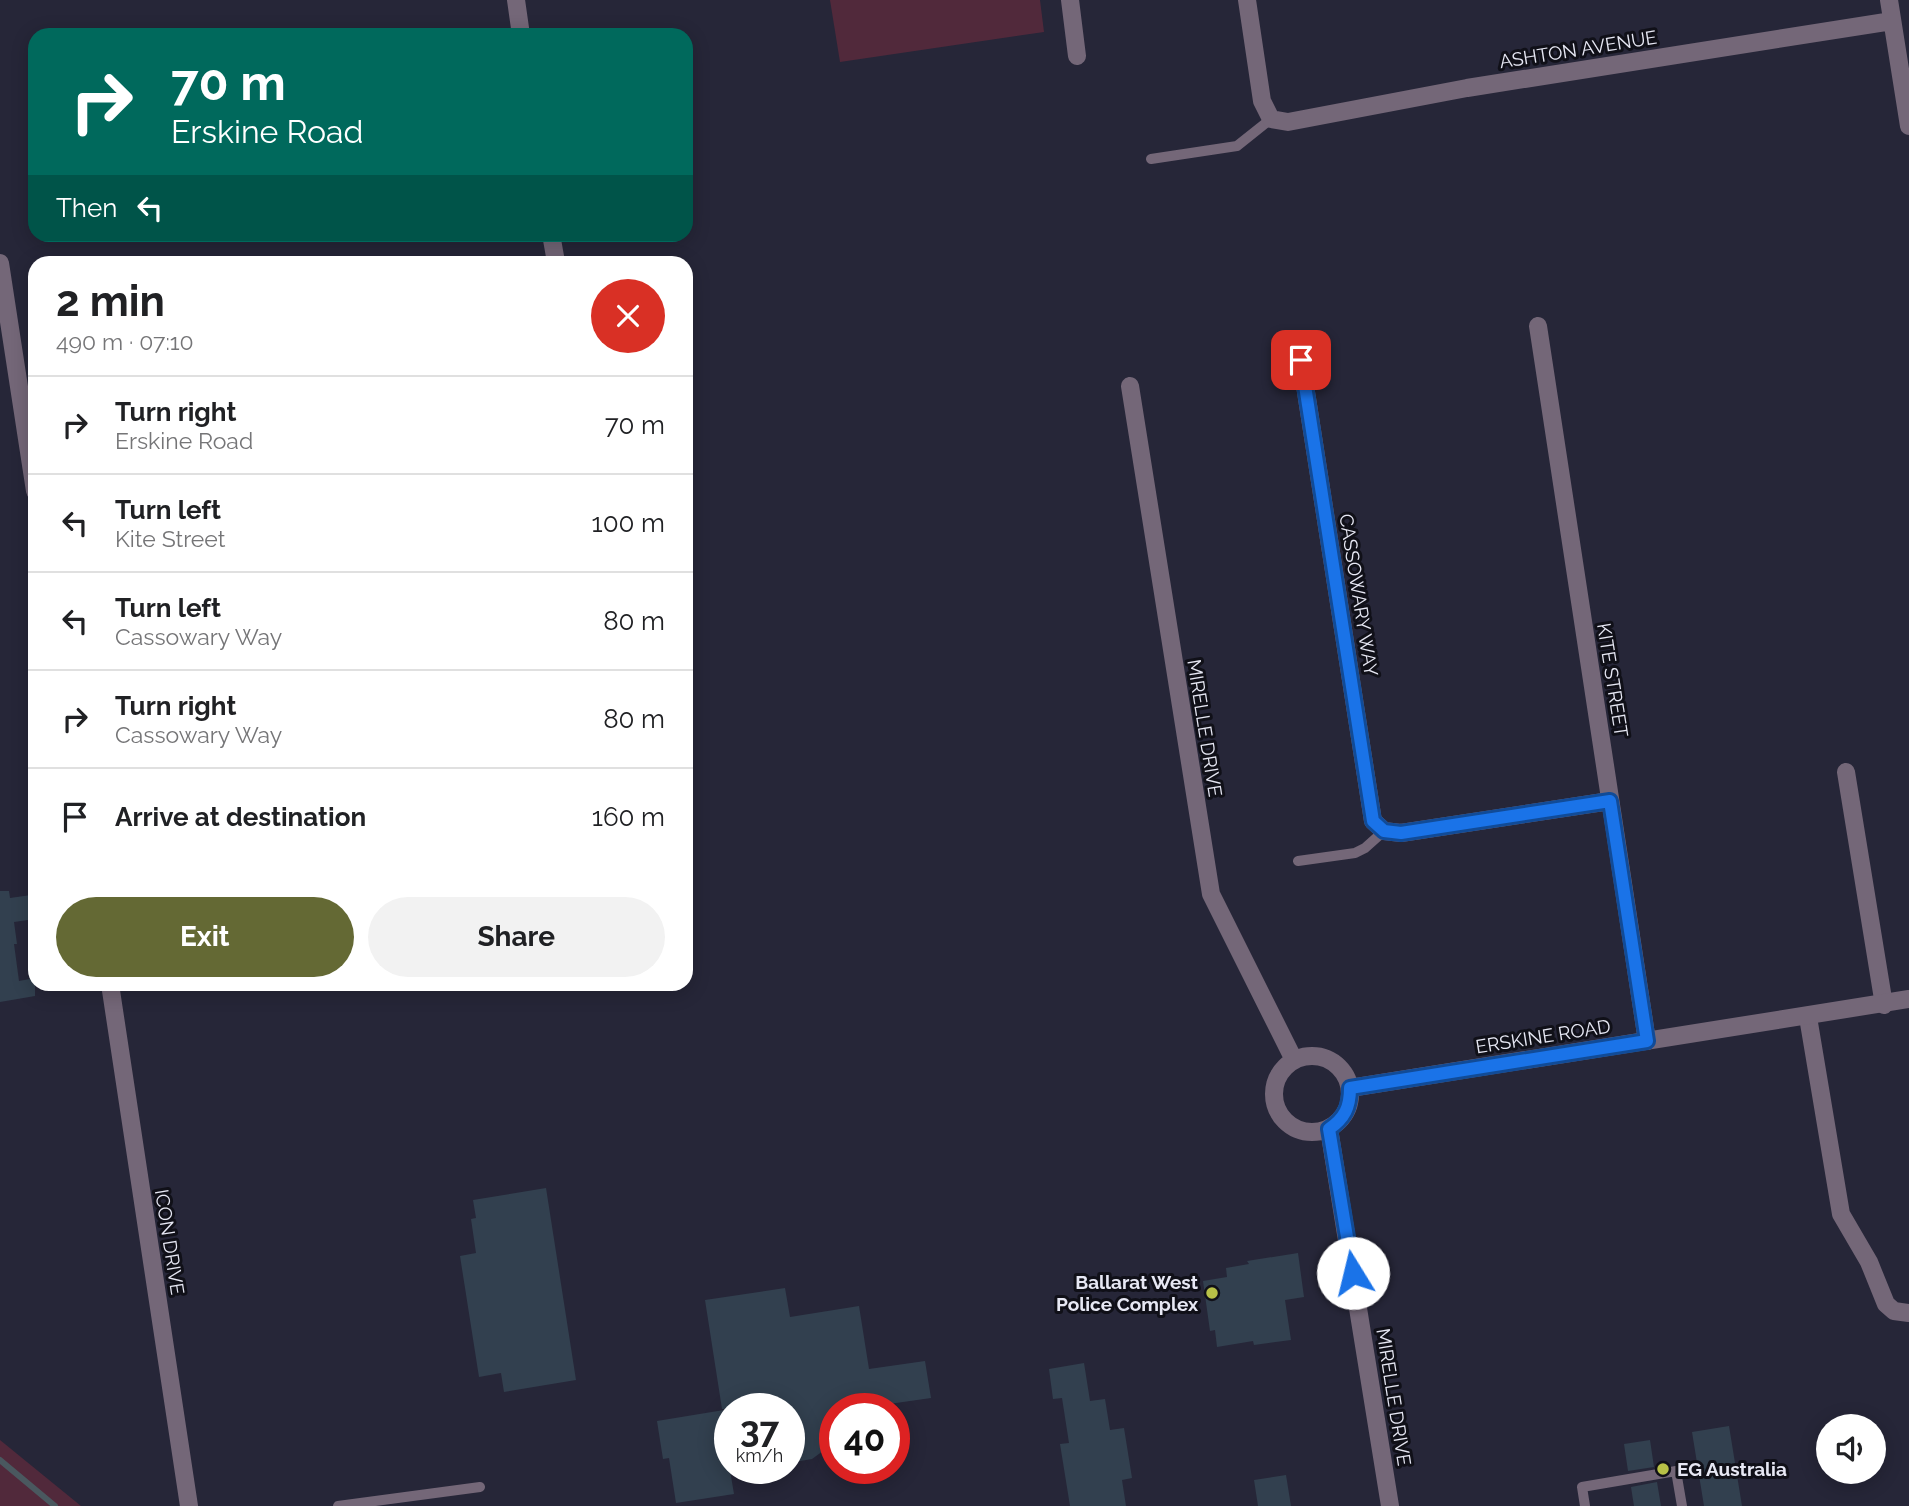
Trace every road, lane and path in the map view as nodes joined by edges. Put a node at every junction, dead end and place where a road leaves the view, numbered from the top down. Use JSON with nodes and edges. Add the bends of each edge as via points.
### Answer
{"nodes":[{"id":1,"x":516,"y":0,"type":"edge"},
{"id":2,"x":1070,"y":0,"type":"edge"},
{"id":3,"x":1247,"y":0,"type":"edge"},
{"id":4,"x":1889,"y":0,"type":"edge"},
{"id":5,"x":1892,"y":21,"type":"junction"},
{"id":6,"x":520,"y":28,"type":"edge"},
{"id":7,"x":1077,"y":56,"type":"dead end"},
{"id":8,"x":1272,"y":119,"type":"junction"},
{"id":9,"x":1909,"y":126,"type":"edge"},
{"id":10,"x":1151,"y":159,"type":"dead end"},
{"id":11,"x":0,"y":262,"type":"edge"},
{"id":12,"x":1538,"y":326,"type":"dead end"},
{"id":13,"x":1301,"y":360,"type":"dead end"},
{"id":14,"x":1130,"y":386,"type":"dead end"},
{"id":15,"x":28,"y":445,"type":"edge"},
{"id":16,"x":1846,"y":772,"type":"dead end"},
{"id":17,"x":1610,"y":801,"type":"junction"},
{"id":18,"x":1384,"y":831,"type":"junction"},
{"id":19,"x":1298,"y":861,"type":"dead end"},
{"id":20,"x":111,"y":991,"type":"edge"},
{"id":21,"x":1909,"y":999,"type":"edge"},
{"id":22,"x":1884,"y":1004,"type":"junction"},
{"id":23,"x":1808,"y":1017,"type":"junction"},
{"id":24,"x":1647,"y":1041,"type":"junction"},
{"id":25,"x":1294,"y":1060,"type":"junction"},
{"id":26,"x":1350,"y":1088,"type":"junction"},
{"id":27,"x":1329,"y":1129,"type":"junction"},
{"id":28,"x":1909,"y":1313,"type":"edge"},
{"id":29,"x":480,"y":1487,"type":"dead end"},
{"id":30,"x":189,"y":1506,"type":"edge"},
{"id":31,"x":338,"y":1506,"type":"edge"},
{"id":32,"x":1390,"y":1506,"type":"edge"},
{"id":33,"x":1585,"y":1506,"type":"edge"},
{"id":34,"x":1682,"y":1506,"type":"edge"}],
"edges":[{"from":1,"to":6,"type":"street"},
{"from":2,"to":7,"type":"street"},
{"from":3,"to":8,"type":"street","via":[[1262,101]]},
{"from":4,"to":5,"type":"street"},
{"from":5,"to":8,"type":"street","name":"ASHTON AVENUE","via":[[1467,88],[1289,122]]},
{"from":5,"to":9,"type":"street"},
{"from":8,"to":10,"type":"lane","via":[[1237,145]]},
{"from":11,"to":15,"type":"street"},
{"from":12,"to":17,"type":"street","name":"KITE STREET"},
{"from":13,"to":18,"type":"street","name":"CASSOWARY WAY","via":[[1371,815]]},
{"from":14,"to":25,"type":"street","name":"MIRELLE DRIVE","via":[[1211,894]]},
{"from":16,"to":22,"type":"street"},
{"from":17,"to":18,"type":"street","via":[[1401,833]]},
{"from":17,"to":24,"type":"street","name":"KITE STREET"},
{"from":18,"to":19,"type":"lane","via":[[1355,853]]},
{"from":20,"to":30,"type":"street","name":"ICON DRIVE"},
{"from":21,"to":22,"type":"street","name":"ERSKINE ROAD"},
{"from":22,"to":23,"type":"street","name":"ERSKINE ROAD"},
{"from":23,"to":24,"type":"street","name":"ERSKINE ROAD"},
{"from":23,"to":28,"type":"street","via":[[1841,1214],[1869,1262],[1886,1304],[1894,1311]]},
{"from":24,"to":26,"type":"street","name":"ERSKINE ROAD"},
{"from":25,"to":26,"type":"street","via":[[1328,1059],[1339,1066]]},
{"from":25,"to":27,"type":"street","via":[[1282,1070],[1273,1093],[1281,1118],[1303,1132]]},
{"from":26,"to":27,"type":"street","via":[[1346,1112]]},
{"from":27,"to":32,"type":"street","name":"MIRELLE DRIVE"},
{"from":29,"to":31,"type":"lane"},
{"from":33,"to":34,"type":"lane","via":[[1582,1487],[1676,1471]]}]}
